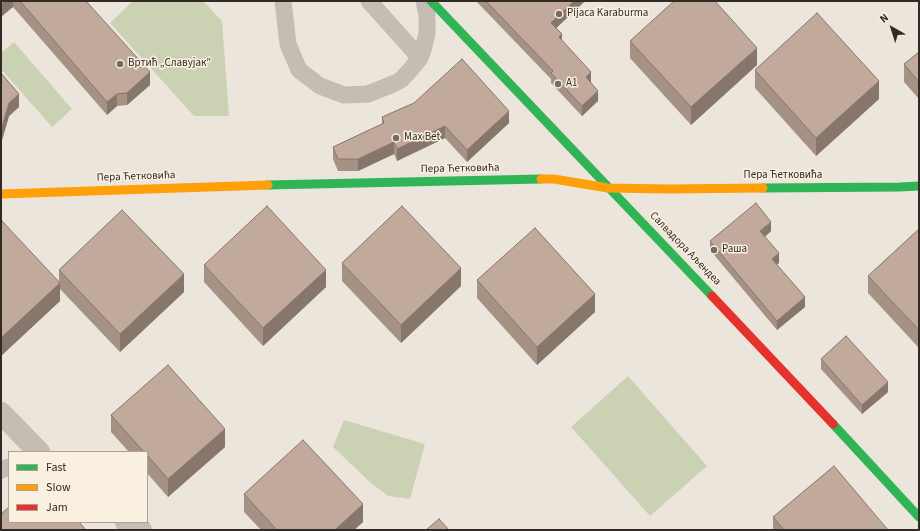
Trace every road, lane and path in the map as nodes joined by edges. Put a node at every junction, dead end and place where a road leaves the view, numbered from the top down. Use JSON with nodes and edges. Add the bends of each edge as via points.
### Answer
{"nodes":[{"id":1,"x":283,"y":1,"type":"edge"},
{"id":2,"x":370,"y":1,"type":"edge"},
{"id":3,"x":424,"y":1,"type":"edge"},
{"id":4,"x":431,"y":1,"type":"edge"},
{"id":5,"x":420,"y":58,"type":"junction"},
{"id":6,"x":919,"y":186,"type":"edge"},
{"id":7,"x":608,"y":188,"type":"junction"},
{"id":8,"x":1,"y":194,"type":"edge"},
{"id":9,"x":1,"y":413,"type":"edge"},
{"id":10,"x":37,"y":451,"type":"edge"},
{"id":11,"x":919,"y":517,"type":"edge"},
{"id":12,"x":128,"y":523,"type":"edge"},
{"id":13,"x":140,"y":530,"type":"edge"}],
"edges":[{"from":1,"to":5,"type":"lane","via":[[288,44],[299,70],[320,86],[344,95],[368,94],[401,80]]},
{"from":2,"to":5,"type":"lane"},
{"from":3,"to":5,"type":"lane","via":[[428,15],[427,33]]},
{"from":4,"to":7,"type":"street","name":"Салвадора Аљендеа"},
{"from":6,"to":7,"type":"street","name":"Пера Ћетковића"},
{"from":7,"to":8,"type":"street","name":"Пера Ћетковића","via":[[554,179]]},
{"from":7,"to":11,"type":"street","name":"Салвадора Аљендеа","via":[[678,258]]},
{"from":9,"to":10,"type":"street"},
{"from":12,"to":13,"type":"street"}]}
